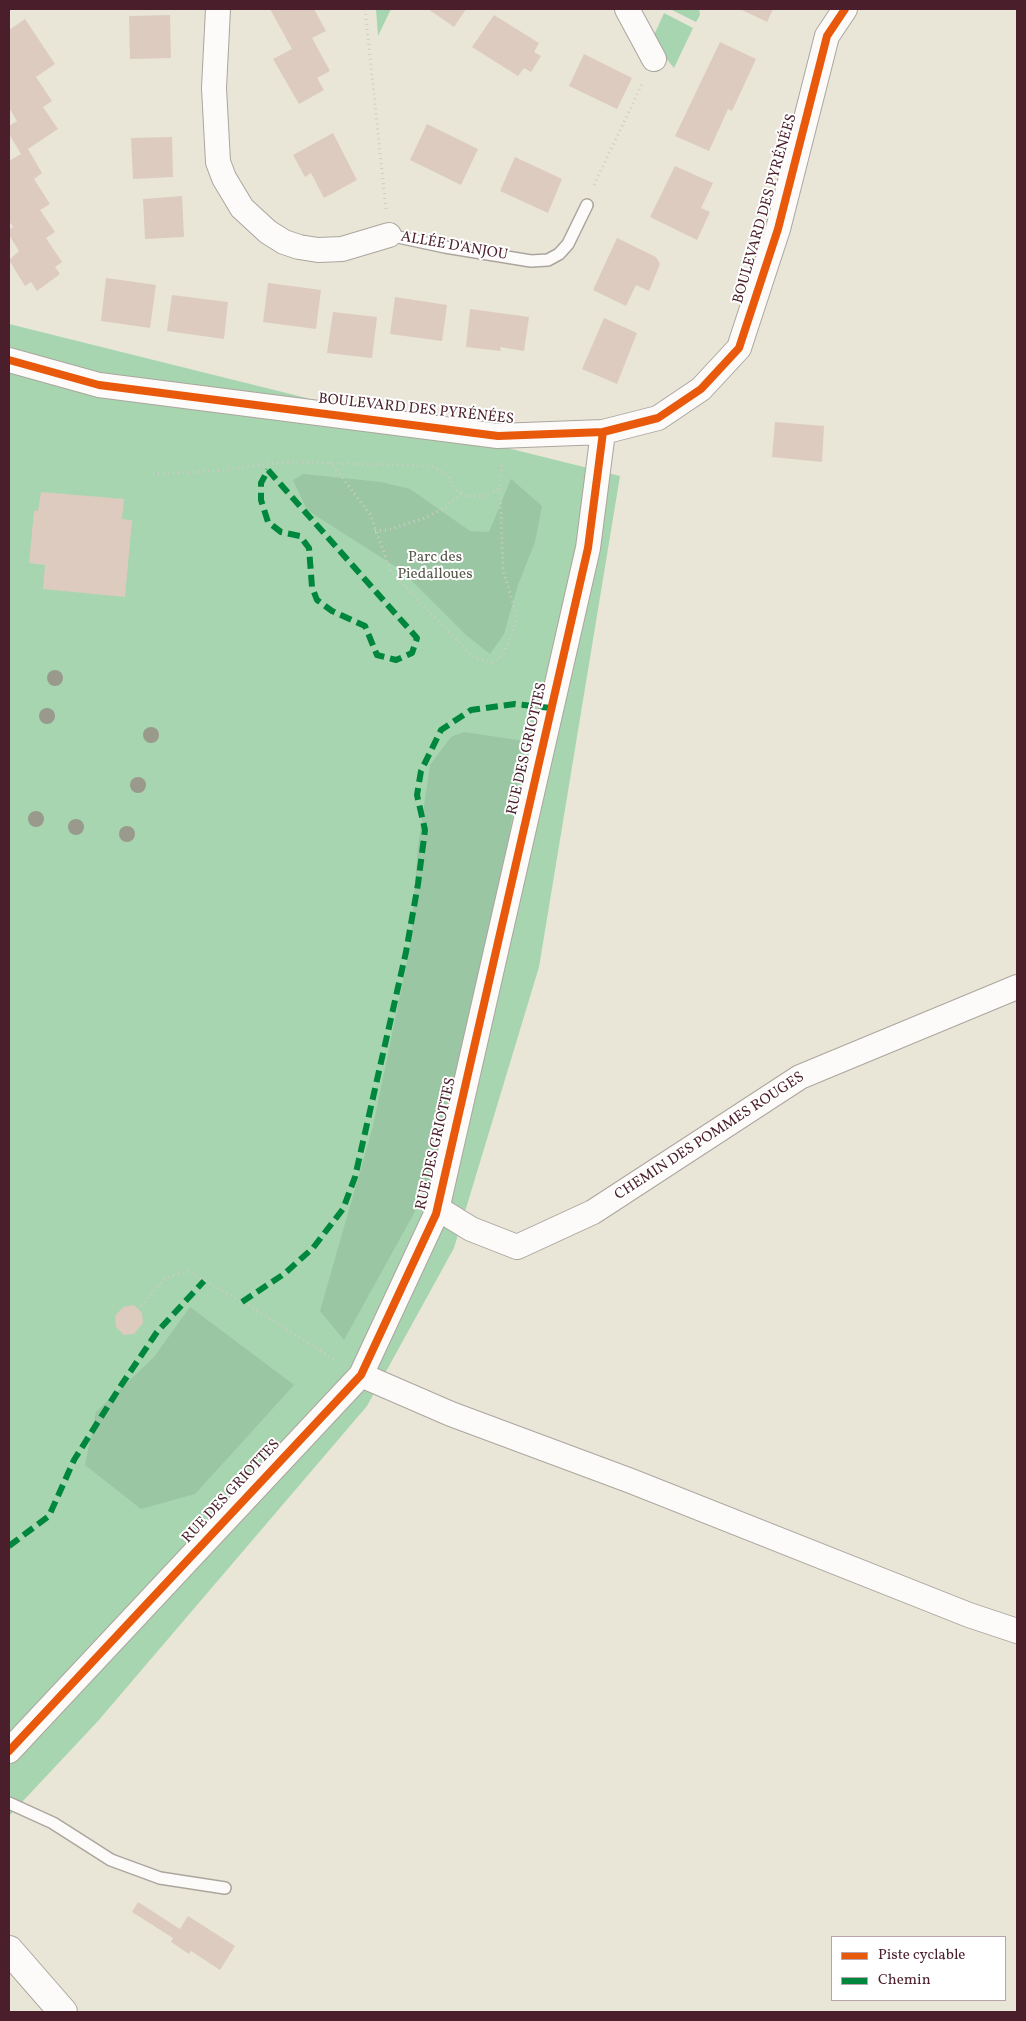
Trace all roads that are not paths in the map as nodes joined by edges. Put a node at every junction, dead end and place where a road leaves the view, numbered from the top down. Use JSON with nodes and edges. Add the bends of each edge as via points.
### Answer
{"nodes":[{"id":1,"x":218,"y":9,"type":"edge"},
{"id":2,"x":627,"y":9,"type":"edge"},
{"id":3,"x":845,"y":9,"type":"edge"},
{"id":4,"x":654,"y":59,"type":"road end"},
{"id":5,"x":587,"y":205,"type":"road end"},
{"id":6,"x":389,"y":235,"type":"joint"},
{"id":7,"x":9,"y":360,"type":"edge"},
{"id":8,"x":603,"y":432,"type":"junction"},
{"id":9,"x":1017,"y":988,"type":"edge"},
{"id":10,"x":437,"y":1208,"type":"junction"},
{"id":11,"x":361,"y":1375,"type":"junction"},
{"id":12,"x":1017,"y":1631,"type":"edge"},
{"id":13,"x":9,"y":1751,"type":"edge"},
{"id":14,"x":9,"y":1803,"type":"edge"},
{"id":15,"x":225,"y":1888,"type":"dead end"},
{"id":16,"x":9,"y":1950,"type":"edge"},
{"id":17,"x":63,"y":2012,"type":"edge"}],
"edges":[{"from":1,"to":6,"type":"street","name":"ALLÉE D'ANJOU","via":[[214,88],[218,162],[242,208],[268,232],[299,247],[342,249]]},
{"from":2,"to":4,"type":"street"},
{"from":3,"to":8,"type":"street","name":"BOULEVARD DES PYRÉNÉES","via":[[827,36],[778,229],[739,348],[701,389],[658,418]]},
{"from":5,"to":6,"type":"lane","name":"ALLÉE D'ANJOU","via":[[568,244],[548,260],[445,248]]},
{"from":7,"to":8,"type":"street","name":"BOULEVARD DES PYRÉNÉES","via":[[99,385],[498,436]]},
{"from":8,"to":10,"type":"street","name":"RUE DES GRIOTTES","via":[[588,548]]},
{"from":9,"to":10,"type":"street","name":"CHEMIN DES POMMES ROUGES","via":[[800,1077],[593,1212],[517,1247],[471,1229]]},
{"from":10,"to":11,"type":"street","name":"RUE DES GRIOTTES"},
{"from":11,"to":12,"type":"street","via":[[451,1414]]},
{"from":11,"to":13,"type":"street","name":"RUE DES GRIOTTES"},
{"from":14,"to":15,"type":"lane","via":[[53,1823],[111,1860],[160,1878]]},
{"from":16,"to":17,"type":"main road"}]}
